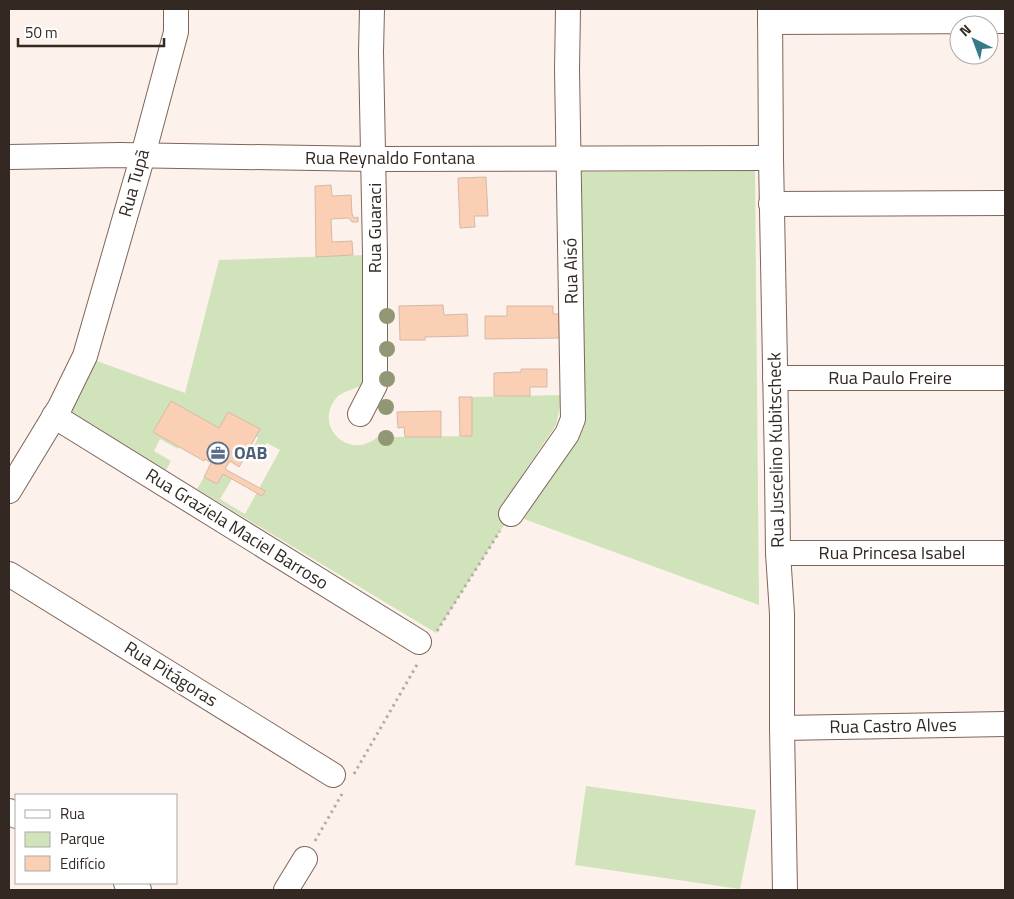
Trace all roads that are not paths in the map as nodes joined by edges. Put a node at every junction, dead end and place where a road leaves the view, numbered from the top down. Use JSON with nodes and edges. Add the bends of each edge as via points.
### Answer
{"nodes":[{"id":1,"x":176,"y":9,"type":"edge"},
{"id":2,"x":372,"y":9,"type":"edge"},
{"id":3,"x":568,"y":9,"type":"edge"},
{"id":4,"x":770,"y":15,"type":"edge"},
{"id":5,"x":1005,"y":21,"type":"edge"},
{"id":6,"x":143,"y":155,"type":"junction"},
{"id":7,"x":9,"y":156,"type":"edge"},
{"id":8,"x":374,"y":158,"type":"junction"},
{"id":9,"x":569,"y":158,"type":"junction"},
{"id":10,"x":771,"y":158,"type":"junction"},
{"id":11,"x":1005,"y":202,"type":"edge"},
{"id":12,"x":772,"y":204,"type":"junction"},
{"id":13,"x":775,"y":378,"type":"junction"},
{"id":14,"x":1005,"y":378,"type":"edge"},
{"id":15,"x":360,"y":414,"type":"dead end"},
{"id":16,"x":54,"y":416,"type":"junction"},
{"id":17,"x":9,"y":491,"type":"edge"},
{"id":18,"x":511,"y":514,"type":"road end"},
{"id":19,"x":778,"y":553,"type":"junction"},
{"id":20,"x":1005,"y":553,"type":"edge"},
{"id":21,"x":9,"y":574,"type":"edge"},
{"id":22,"x":423,"y":644,"type":"road end"},
{"id":23,"x":1005,"y":724,"type":"edge"},
{"id":24,"x":782,"y":728,"type":"junction"},
{"id":25,"x":340,"y":779,"type":"road end"},
{"id":26,"x":305,"y":858,"type":"road end"},
{"id":27,"x":286,"y":890,"type":"edge"},
{"id":28,"x":785,"y":890,"type":"edge"}],
"edges":[{"from":1,"to":6,"type":"street","name":"Rua Tupã","via":[[176,32]]},
{"from":2,"to":8,"type":"street","name":"Rua Guaraci"},
{"from":3,"to":9,"type":"street","name":"Rua Aisó"},
{"from":4,"to":5,"type":"street"},
{"from":4,"to":10,"type":"street","name":"Rua Juscelino Kubitscheck"},
{"from":6,"to":7,"type":"street","name":"Rua Reynaldo Fontana"},
{"from":6,"to":8,"type":"street","name":"Rua Reynaldo Fontana"},
{"from":6,"to":16,"type":"street","name":"Rua Tupã","via":[[85,356]]},
{"from":8,"to":9,"type":"street","name":"Rua Reynaldo Fontana"},
{"from":8,"to":15,"type":"street","name":"Rua Guaraci","via":[[375,385]]},
{"from":9,"to":10,"type":"street","name":"Rua Reynaldo Fontana"},
{"from":9,"to":18,"type":"street","name":"Rua Aisó","via":[[574,419]]},
{"from":10,"to":12,"type":"street","name":"Rua Juscelino Kubitscheck"},
{"from":11,"to":12,"type":"street"},
{"from":12,"to":13,"type":"street","name":"Rua Juscelino Kubitscheck"},
{"from":13,"to":14,"type":"street","name":"Rua Paulo Freire"},
{"from":13,"to":19,"type":"street","name":"Rua Juscelino Kubitscheck"},
{"from":16,"to":17,"type":"street","name":"Rua Tupã"},
{"from":16,"to":22,"type":"street","name":"Rua Graziela Maciel Barroso"},
{"from":19,"to":20,"type":"street","name":"Rua Princesa Isabel"},
{"from":19,"to":24,"type":"street","name":"Rua Juscelino Kubitscheck","via":[[782,614]]},
{"from":21,"to":25,"type":"street","name":"Rua Pitágoras"},
{"from":23,"to":24,"type":"street","name":"Rua Castro Alves"},
{"from":24,"to":28,"type":"street","name":"Rua Juscelino Kubitscheck"},
{"from":26,"to":27,"type":"street"}]}
